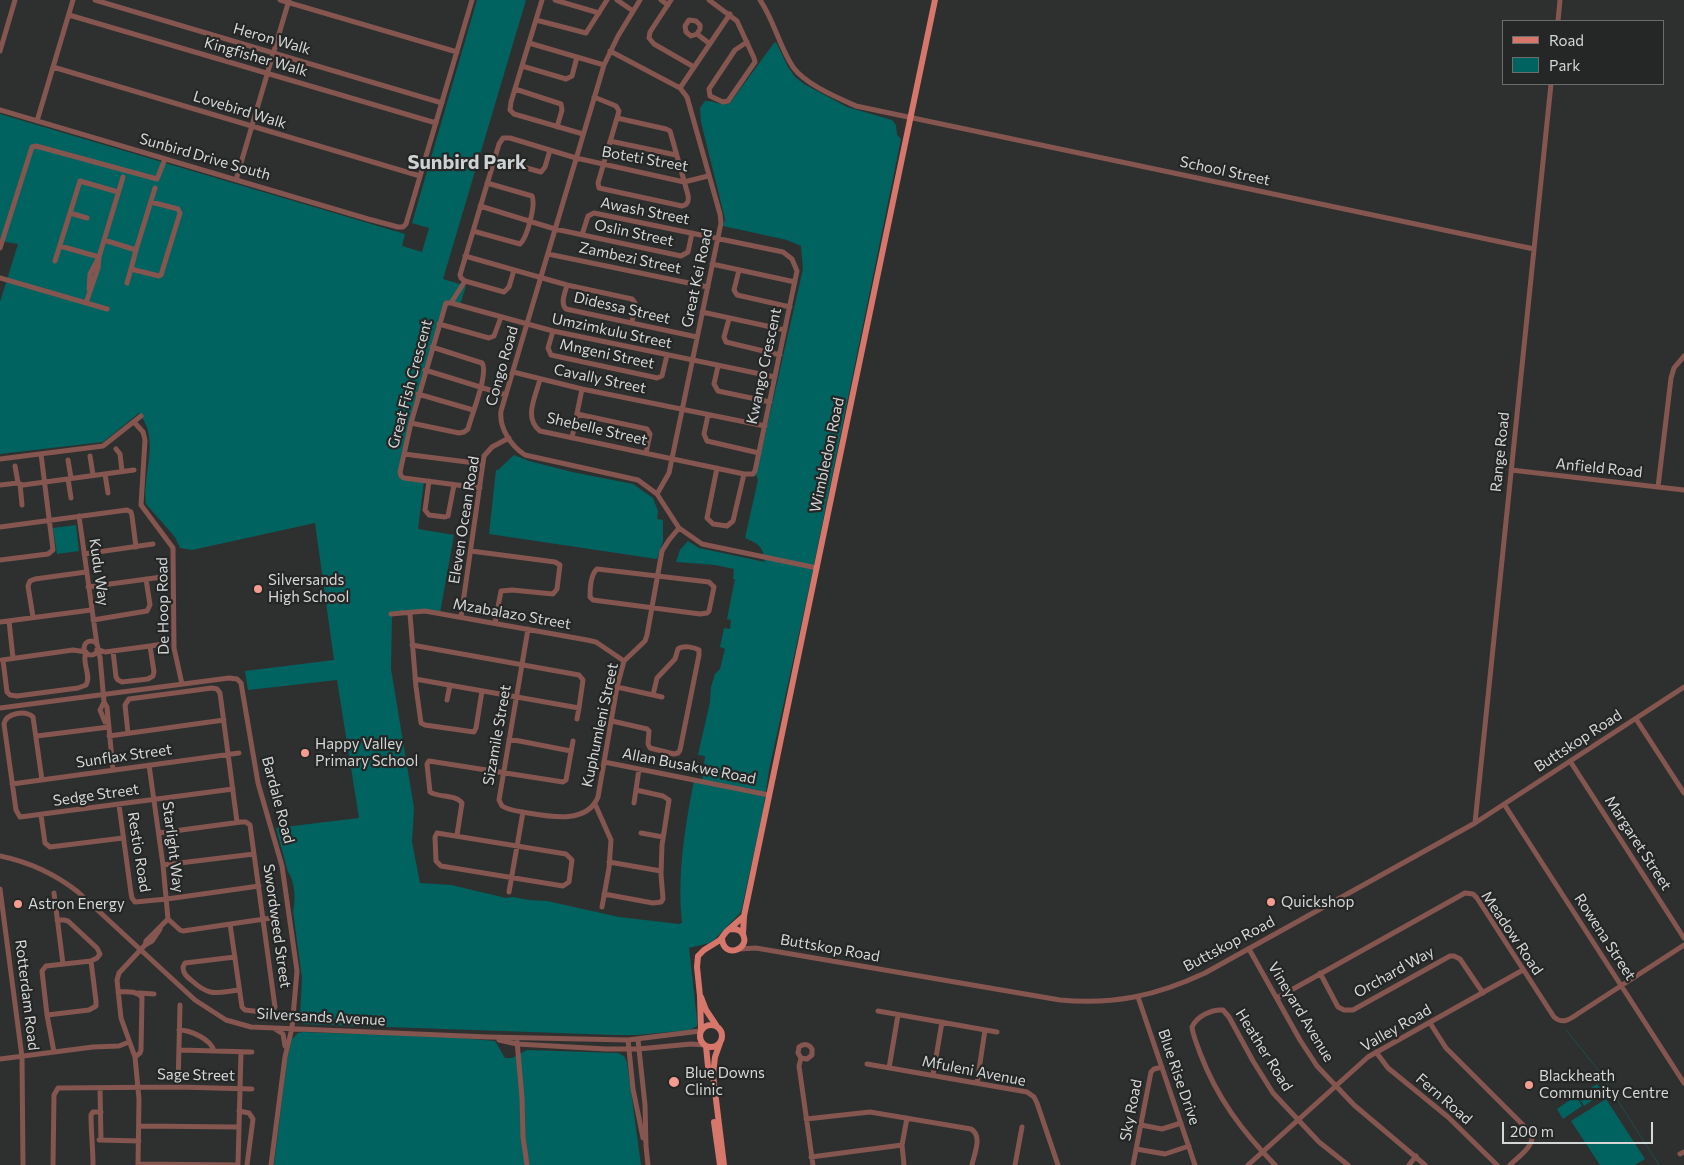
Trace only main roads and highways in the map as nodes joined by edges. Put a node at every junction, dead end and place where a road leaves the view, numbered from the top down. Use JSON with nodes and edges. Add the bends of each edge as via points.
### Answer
{"nodes":[{"id":1,"x":935,"y":0,"type":"edge"},
{"id":2,"x":744,"y":916,"type":"junction"},
{"id":3,"x":730,"y":929,"type":"junction"},
{"id":4,"x":743,"y":937,"type":"junction"},
{"id":5,"x":722,"y":938,"type":"junction"},
{"id":6,"x":726,"y":948,"type":"junction"},
{"id":7,"x":706,"y":949,"type":"junction"},
{"id":8,"x":700,"y":996,"type":"junction"},
{"id":9,"x":717,"y":1026,"type":"junction"},
{"id":10,"x":701,"y":1031,"type":"junction"},
{"id":11,"x":720,"y":1043,"type":"junction"},
{"id":12,"x":705,"y":1046,"type":"junction"},
{"id":13,"x":720,"y":1165,"type":"edge"},
{"id":14,"x":724,"y":1165,"type":"edge"}],
"edges":[{"from":1,"to":2,"type":"main road","name":"Wimbledon Road"},
{"from":2,"to":3,"type":"main road"},
{"from":2,"to":4,"type":"main road","name":"Wimbledon Road"},
{"from":3,"to":4,"type":"main road","via":[[737,930]]},
{"from":3,"to":5,"type":"main road"},
{"from":4,"to":6,"type":"main road","via":[[739,949]]},
{"from":5,"to":6,"type":"main road"},
{"from":5,"to":7,"type":"main road"},
{"from":6,"to":7,"type":"main road"},
{"from":7,"to":8,"type":"main road","via":[[697,960]]},
{"from":8,"to":9,"type":"main road"},
{"from":8,"to":10,"type":"main road"},
{"from":9,"to":10,"type":"main road","via":[[708,1025]]},
{"from":9,"to":11,"type":"main road","via":[[722,1034]]},
{"from":10,"to":12,"type":"main road","via":[[700,1040]]},
{"from":11,"to":12,"type":"main road"},
{"from":11,"to":14,"type":"main road","via":[[714,1057],[713,1075]]},
{"from":12,"to":13,"type":"main road"}]}
